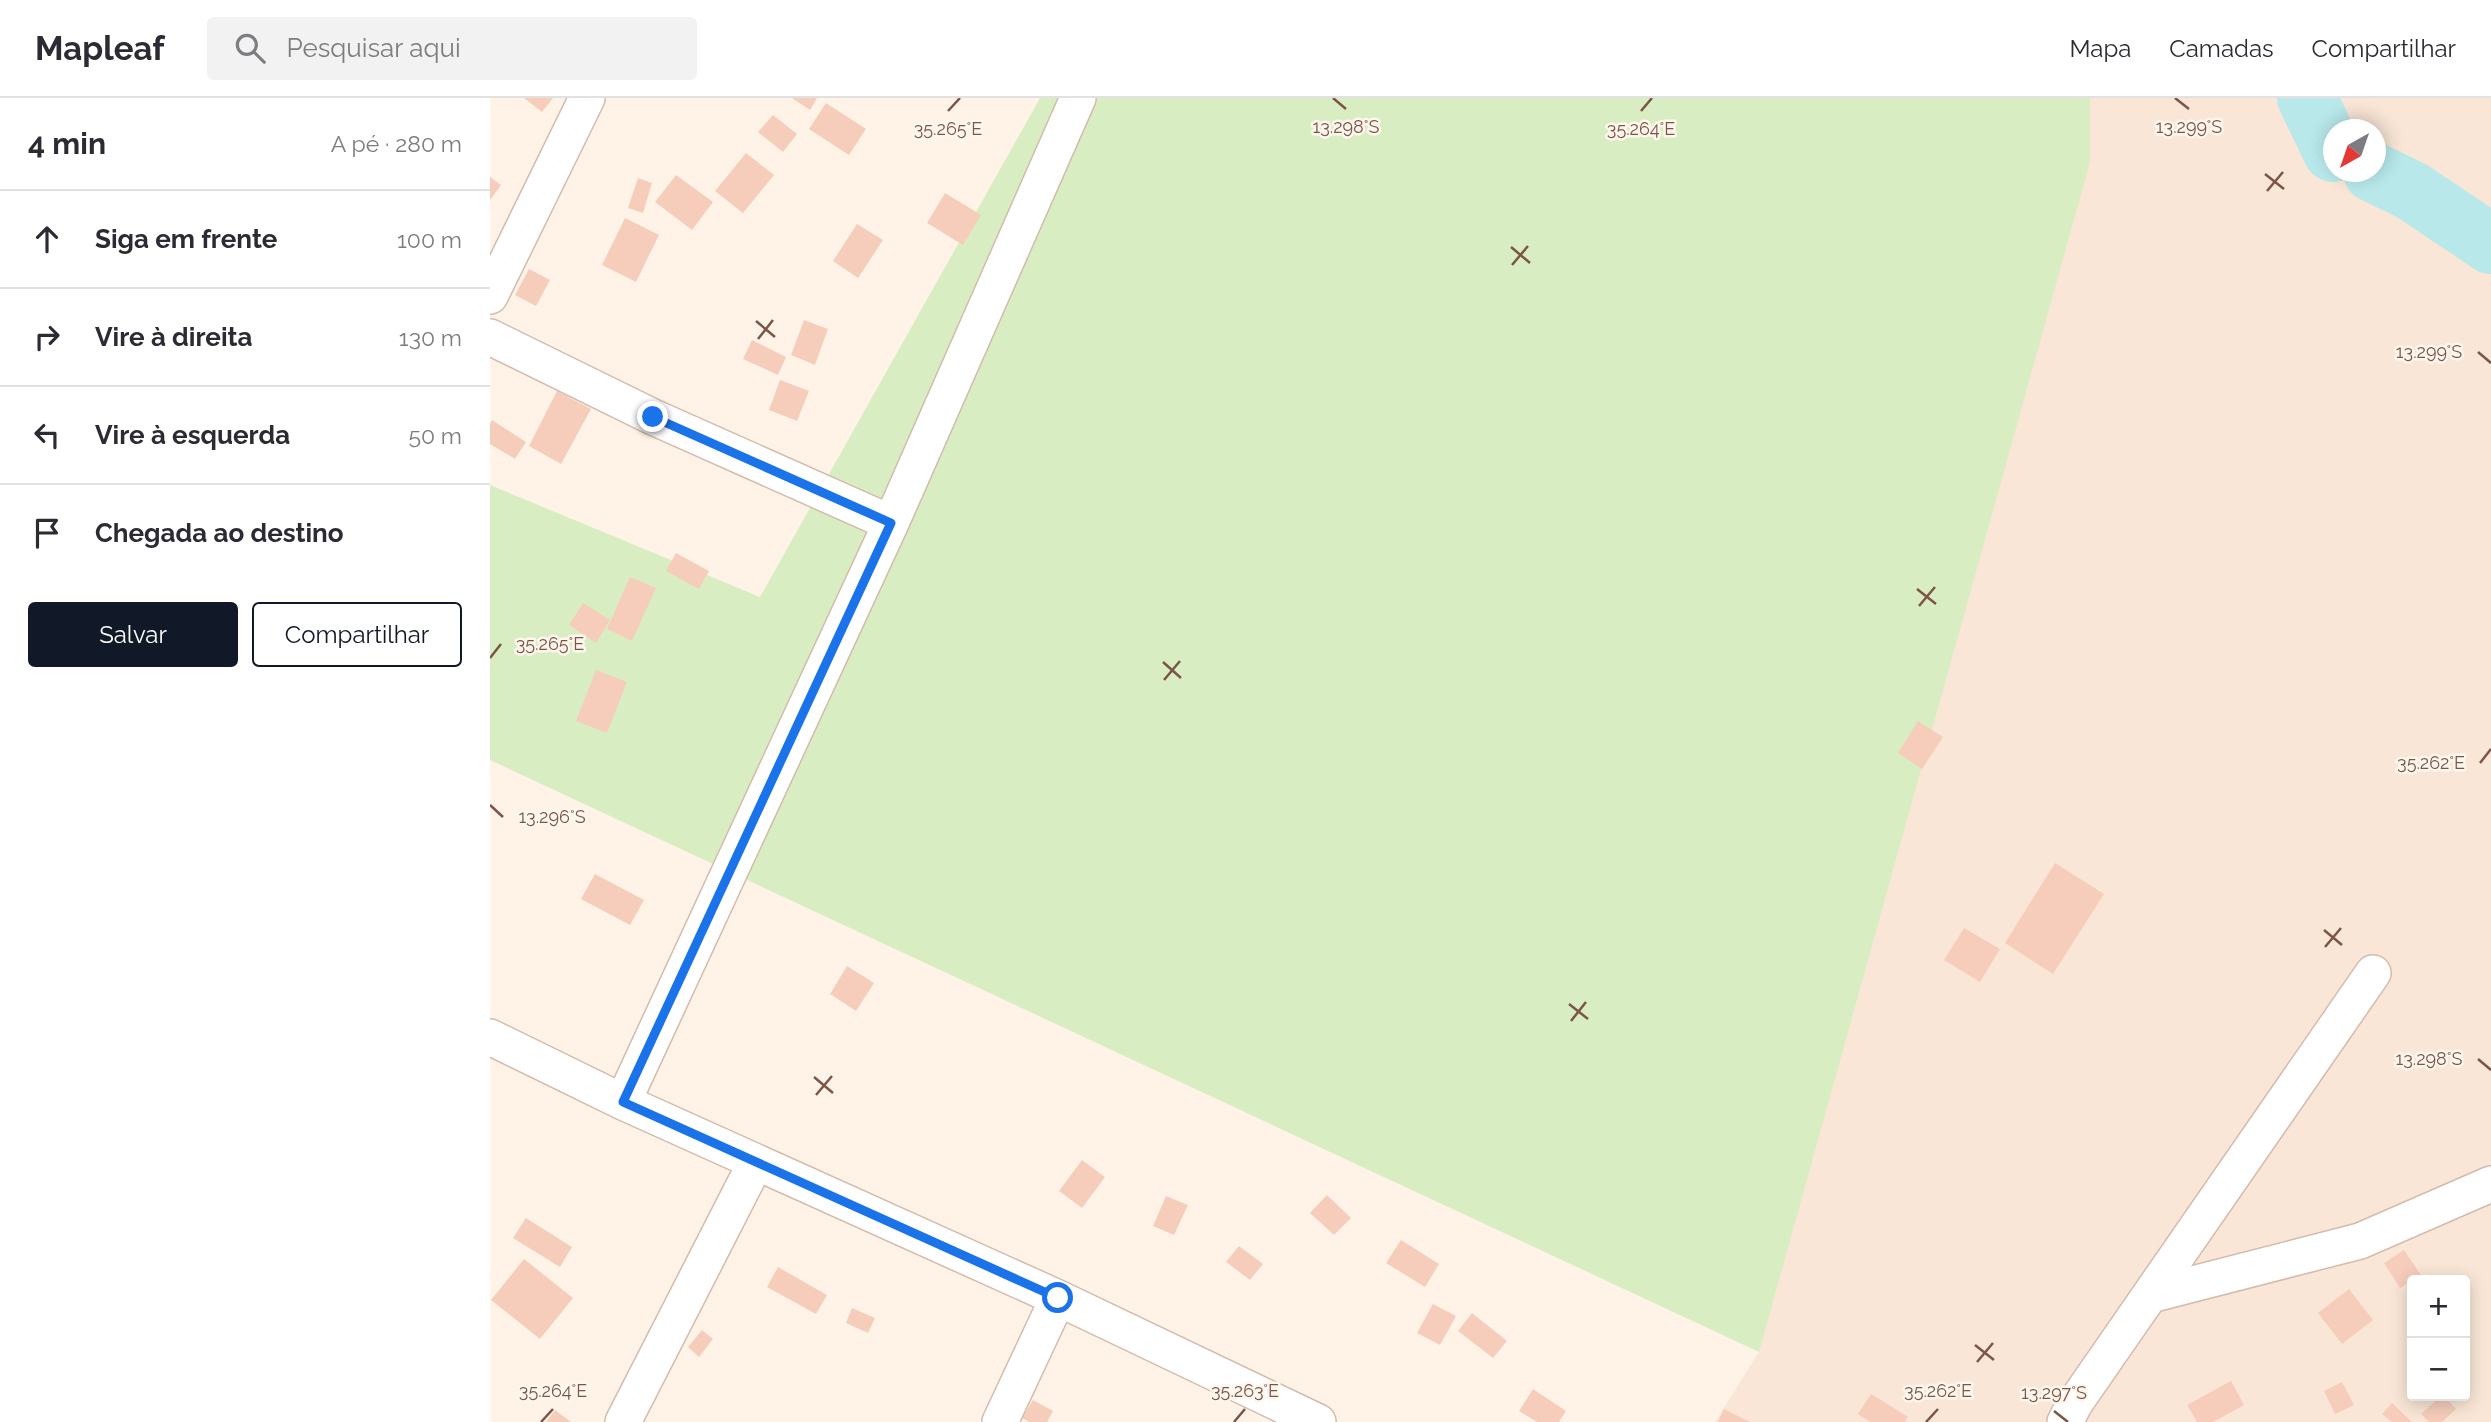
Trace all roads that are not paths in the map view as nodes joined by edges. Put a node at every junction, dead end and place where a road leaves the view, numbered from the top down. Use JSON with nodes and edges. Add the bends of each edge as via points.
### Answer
{"nodes":[{"id":1,"x":587,"y":98,"type":"edge"},
{"id":2,"x":1065,"y":102,"type":"edge"},
{"id":3,"x":490,"y":296,"type":"edge"},
{"id":4,"x":490,"y":337,"type":"edge"},
{"id":5,"x":891,"y":523,"type":"junction"},
{"id":6,"x":2373,"y":973,"type":"dead end"},
{"id":7,"x":490,"y":1037,"type":"edge"},
{"id":8,"x":623,"y":1102,"type":"junction"},
{"id":9,"x":756,"y":1162,"type":"junction"},
{"id":10,"x":2491,"y":1184,"type":"edge"},
{"id":11,"x":2150,"y":1295,"type":"junction"},
{"id":12,"x":1058,"y":1298,"type":"junction"},
{"id":13,"x":623,"y":1422,"type":"edge"},
{"id":14,"x":1000,"y":1422,"type":"edge"},
{"id":15,"x":1318,"y":1422,"type":"edge"},
{"id":16,"x":2065,"y":1422,"type":"edge"}],
"edges":[{"from":1,"to":3,"type":"street"},
{"from":2,"to":5,"type":"street"},
{"from":4,"to":5,"type":"street","via":[[653,417]]},
{"from":5,"to":8,"type":"street"},
{"from":6,"to":11,"type":"street"},
{"from":7,"to":8,"type":"street"},
{"from":8,"to":9,"type":"street"},
{"from":9,"to":12,"type":"street"},
{"from":9,"to":13,"type":"street"},
{"from":10,"to":11,"type":"street","via":[[2360,1241]]},
{"from":11,"to":16,"type":"street"},
{"from":12,"to":14,"type":"street"},
{"from":12,"to":15,"type":"street"}]}
